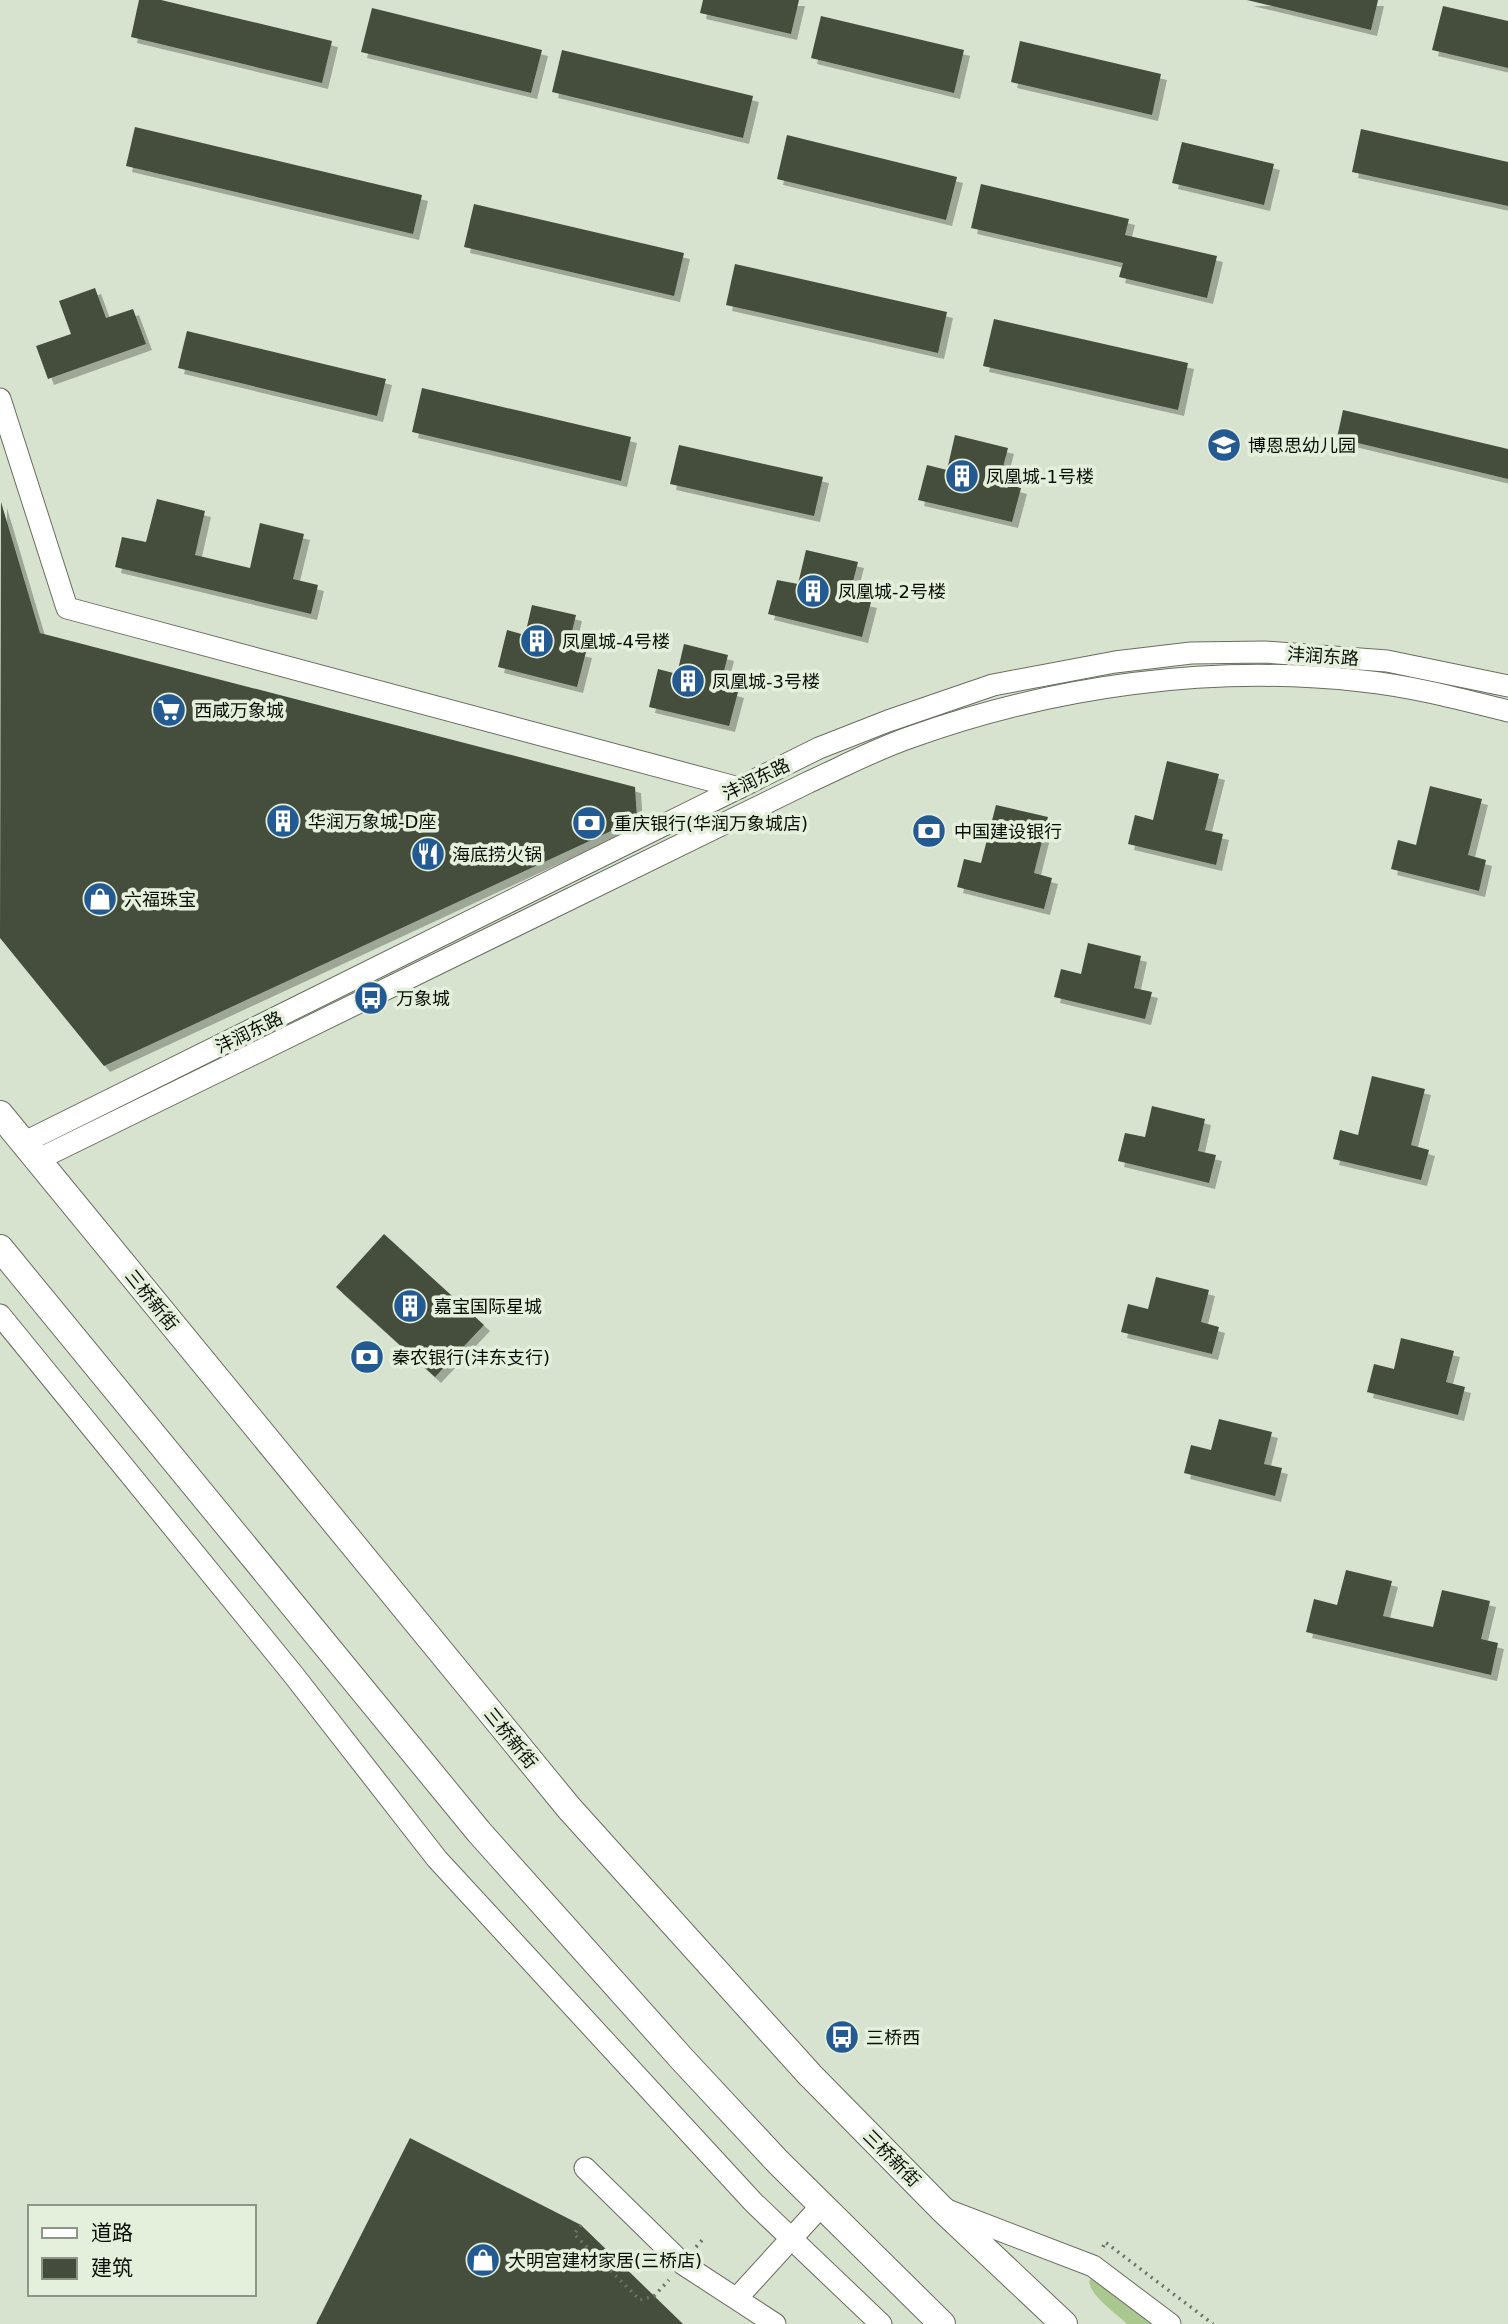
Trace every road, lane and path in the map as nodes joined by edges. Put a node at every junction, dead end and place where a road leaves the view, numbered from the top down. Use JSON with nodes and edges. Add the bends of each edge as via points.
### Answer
{"nodes":[{"id":1,"x":0,"y":399,"type":"edge"},
{"id":2,"x":1508,"y":686,"type":"edge"},
{"id":3,"x":1508,"y":710,"type":"edge"},
{"id":4,"x":738,"y":788,"type":"junction"},
{"id":5,"x":0,"y":1114,"type":"edge"},
{"id":6,"x":30,"y":1152,"type":"junction"},
{"id":7,"x":0,"y":1248,"type":"edge"},
{"id":8,"x":0,"y":1315,"type":"edge"},
{"id":9,"x":585,"y":2168,"type":"dead end"},
{"id":10,"x":822,"y":2205,"type":"junction"},
{"id":11,"x":941,"y":2208,"type":"junction"},
{"id":12,"x":581,"y":2225,"type":"dead end"},
{"id":13,"x":704,"y":2238,"type":"dead end"},
{"id":14,"x":791,"y":2238,"type":"junction"},
{"id":15,"x":683,"y":2264,"type":"junction"},
{"id":16,"x":1093,"y":2266,"type":"junction"},
{"id":17,"x":737,"y":2298,"type":"junction"},
{"id":18,"x":775,"y":2324,"type":"edge"},
{"id":19,"x":881,"y":2324,"type":"edge"},
{"id":20,"x":942,"y":2324,"type":"edge"},
{"id":21,"x":1064,"y":2324,"type":"edge"},
{"id":22,"x":1170,"y":2324,"type":"edge"},
{"id":23,"x":1213,"y":2324,"type":"edge"}],
"edges":[{"from":1,"to":4,"type":"street","via":[[66,608]]},
{"from":2,"to":4,"type":"street","name":"沣润东路","via":[[1387,661],[1265,652],[1191,653],[1128,661],[993,685],[888,720]]},
{"from":3,"to":6,"type":"street","name":"沣润东路","via":[[1365,681],[1246,675],[1146,682],[1033,701],[911,737]]},
{"from":4,"to":6,"type":"street","name":"沣润东路"},
{"from":5,"to":6,"type":"main road","name":"三桥新街"},
{"from":6,"to":11,"type":"main road","name":"三桥新街","via":[[569,1808],[800,2065]]},
{"from":7,"to":10,"type":"main road","via":[[479,1832],[682,2059]]},
{"from":8,"to":14,"type":"street","via":[[437,1858]]},
{"from":9,"to":15,"type":"street"},
{"from":10,"to":14,"type":"street"},
{"from":10,"to":20,"type":"main road"},
{"from":11,"to":16,"type":"street"},
{"from":11,"to":21,"type":"main road","name":"三桥新街"},
{"from":12,"to":15,"type":"path","via":[[573,2234],[640,2300],[654,2296]]},
{"from":13,"to":15,"type":"path"},
{"from":14,"to":17,"type":"street"},
{"from":14,"to":19,"type":"street"},
{"from":15,"to":17,"type":"street"},
{"from":16,"to":22,"type":"street"},
{"from":16,"to":23,"type":"path","via":[[1105,2242]]},
{"from":17,"to":18,"type":"street"}]}
